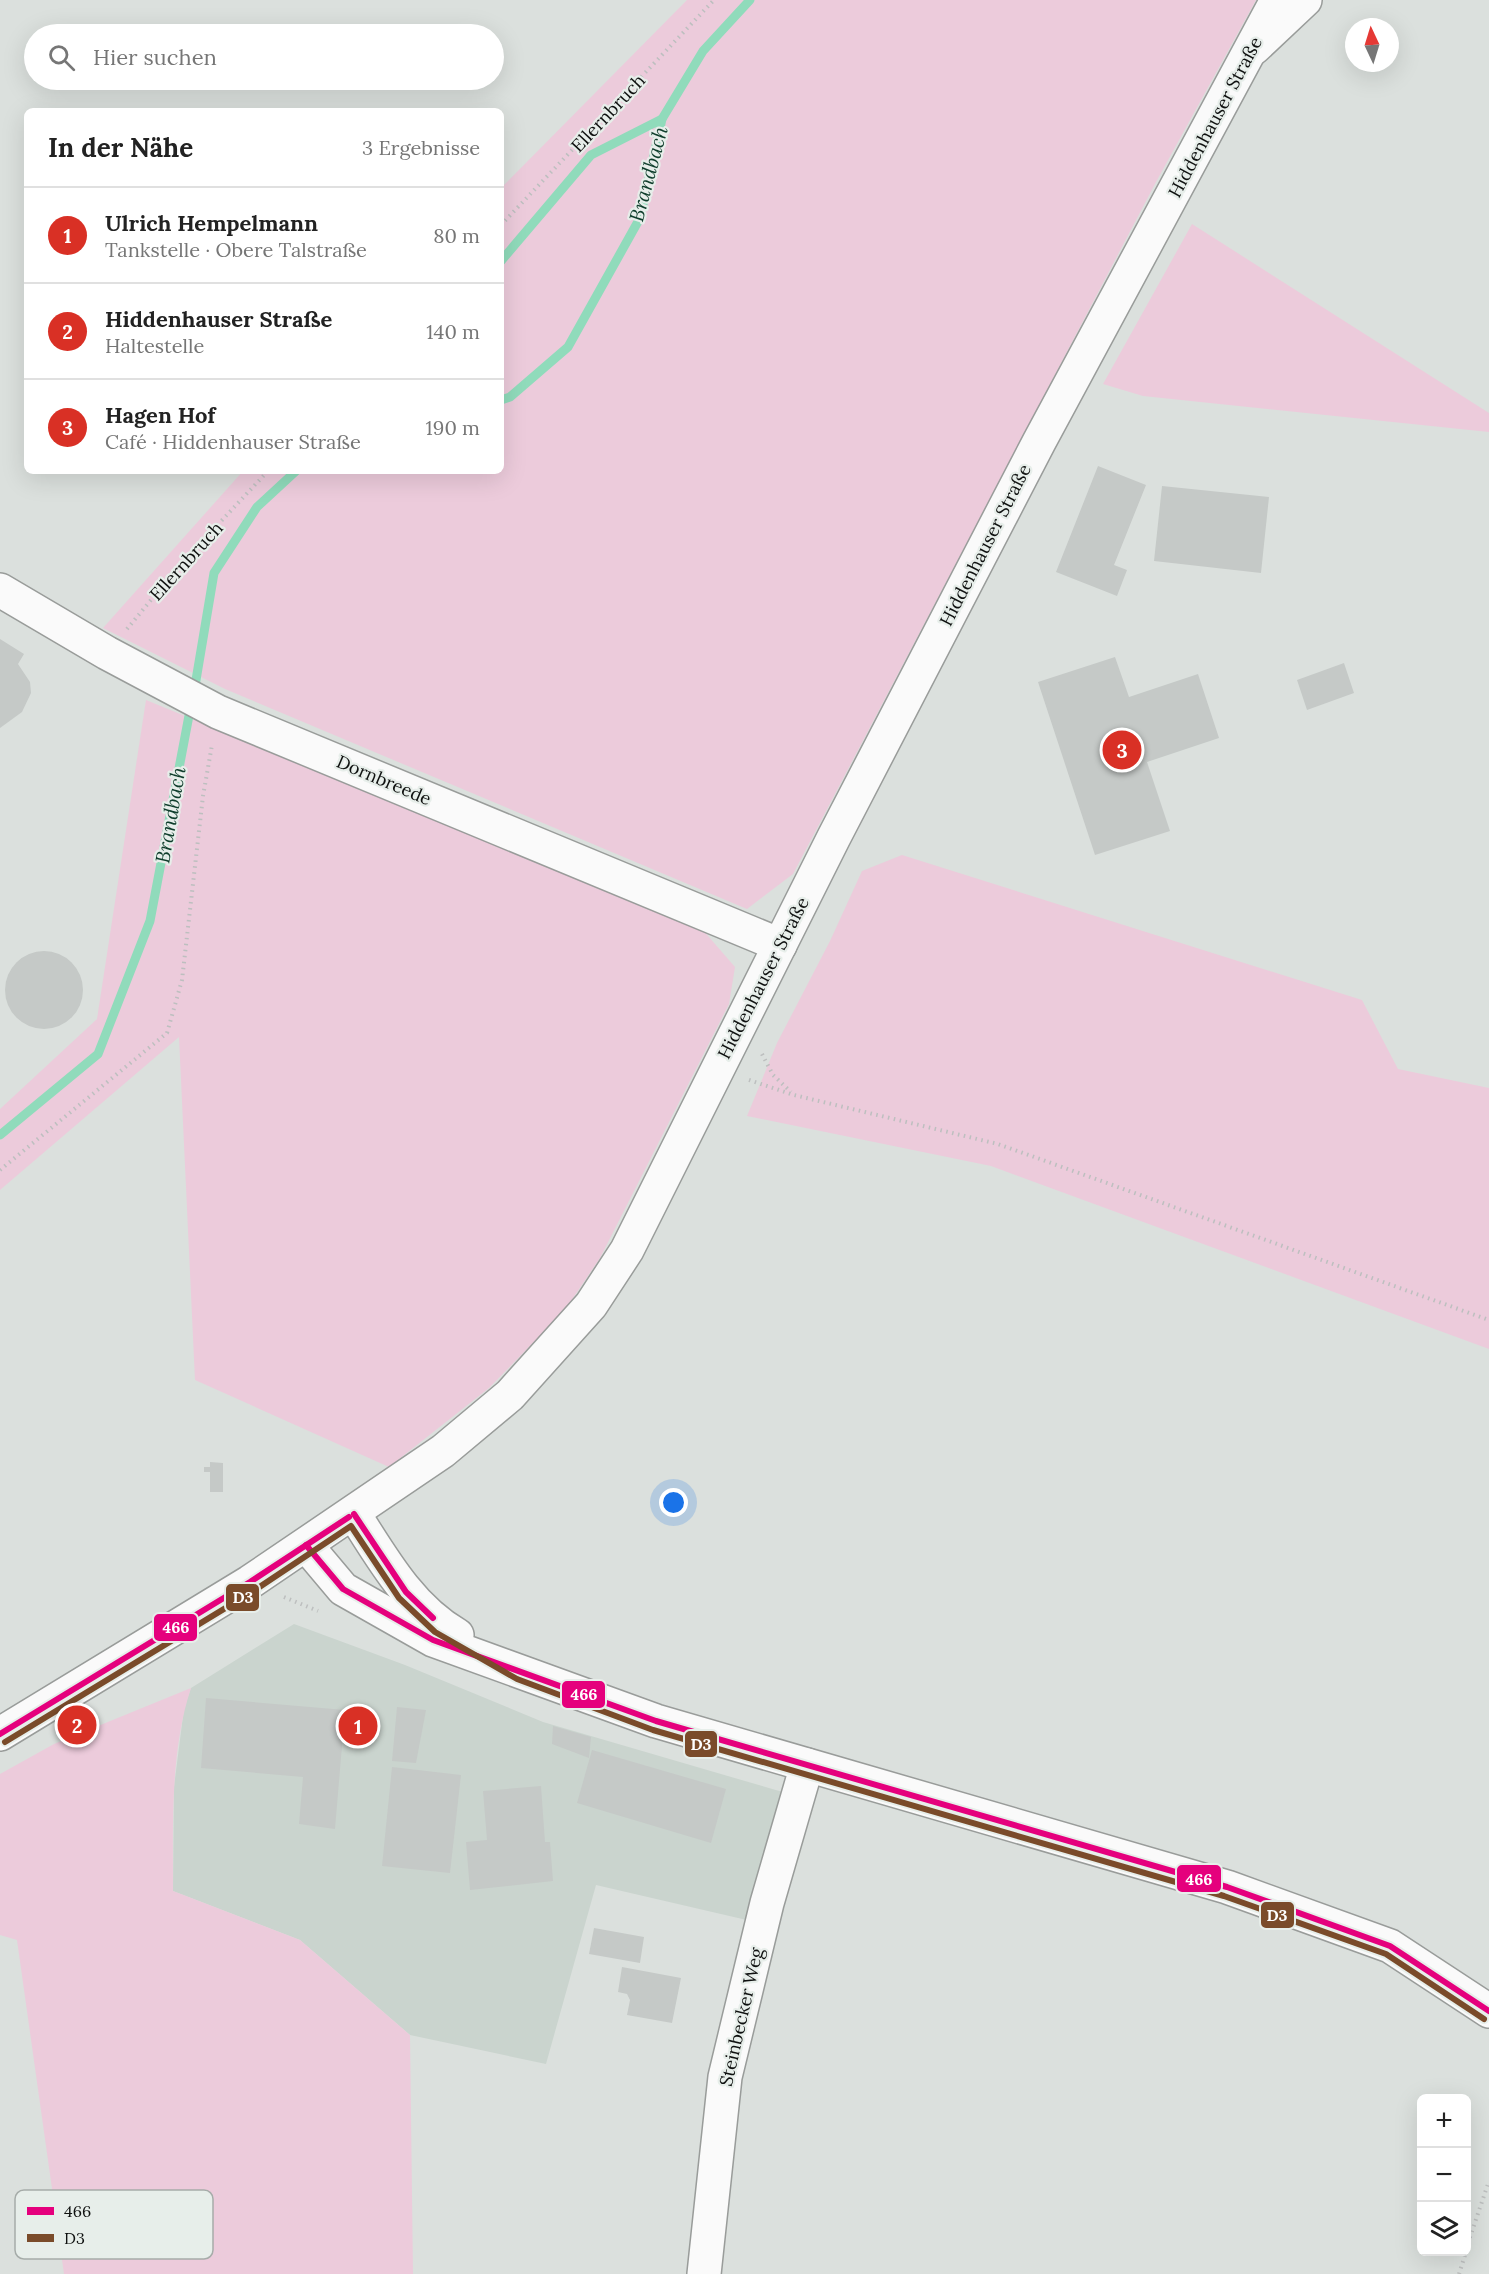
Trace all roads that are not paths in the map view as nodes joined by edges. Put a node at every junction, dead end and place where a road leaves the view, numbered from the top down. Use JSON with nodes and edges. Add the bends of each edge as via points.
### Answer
{"nodes":[{"id":1,"x":1277,"y":0,"type":"edge"},
{"id":2,"x":1305,"y":0,"type":"edge"},
{"id":3,"x":1252,"y":50,"type":"junction"},
{"id":4,"x":0,"y":590,"type":"edge"},
{"id":5,"x":780,"y":945,"type":"junction"},
{"id":6,"x":354,"y":1514,"type":"junction"},
{"id":7,"x":306,"y":1545,"type":"junction"},
{"id":8,"x":521,"y":1671,"type":"junction"},
{"id":9,"x":0,"y":1734,"type":"edge"},
{"id":10,"x":807,"y":1765,"type":"junction"},
{"id":11,"x":1489,"y":2011,"type":"edge"},
{"id":12,"x":704,"y":2274,"type":"edge"}],
"edges":[{"from":1,"to":3,"type":"street","name":"Hiddenhauser Straße"},
{"from":2,"to":3,"type":"street"},
{"from":3,"to":5,"type":"street","name":"Hiddenhauser Straße","via":[[1039,442]]},
{"from":4,"to":5,"type":"street","name":"Dornbreede","via":[[218,712]]},
{"from":5,"to":6,"type":"street","name":"Hiddenhauser Straße","via":[[627,1250],[591,1305],[510,1395],[443,1451]]},
{"from":6,"to":7,"type":"street","name":"Hiddenhauser Straße"},
{"from":6,"to":8,"type":"street","via":[[406,1592],[441,1626]]},
{"from":7,"to":8,"type":"street","via":[[342,1589],[433,1640]]},
{"from":7,"to":9,"type":"street","name":"Hiddenhauser Straße"},
{"from":8,"to":10,"type":"street","via":[[656,1720]]},
{"from":10,"to":11,"type":"street","via":[[1227,1887],[1390,1946]]},
{"from":10,"to":12,"type":"street","name":"Steinbecker Weg","via":[[767,1902],[725,2077]]}]}
